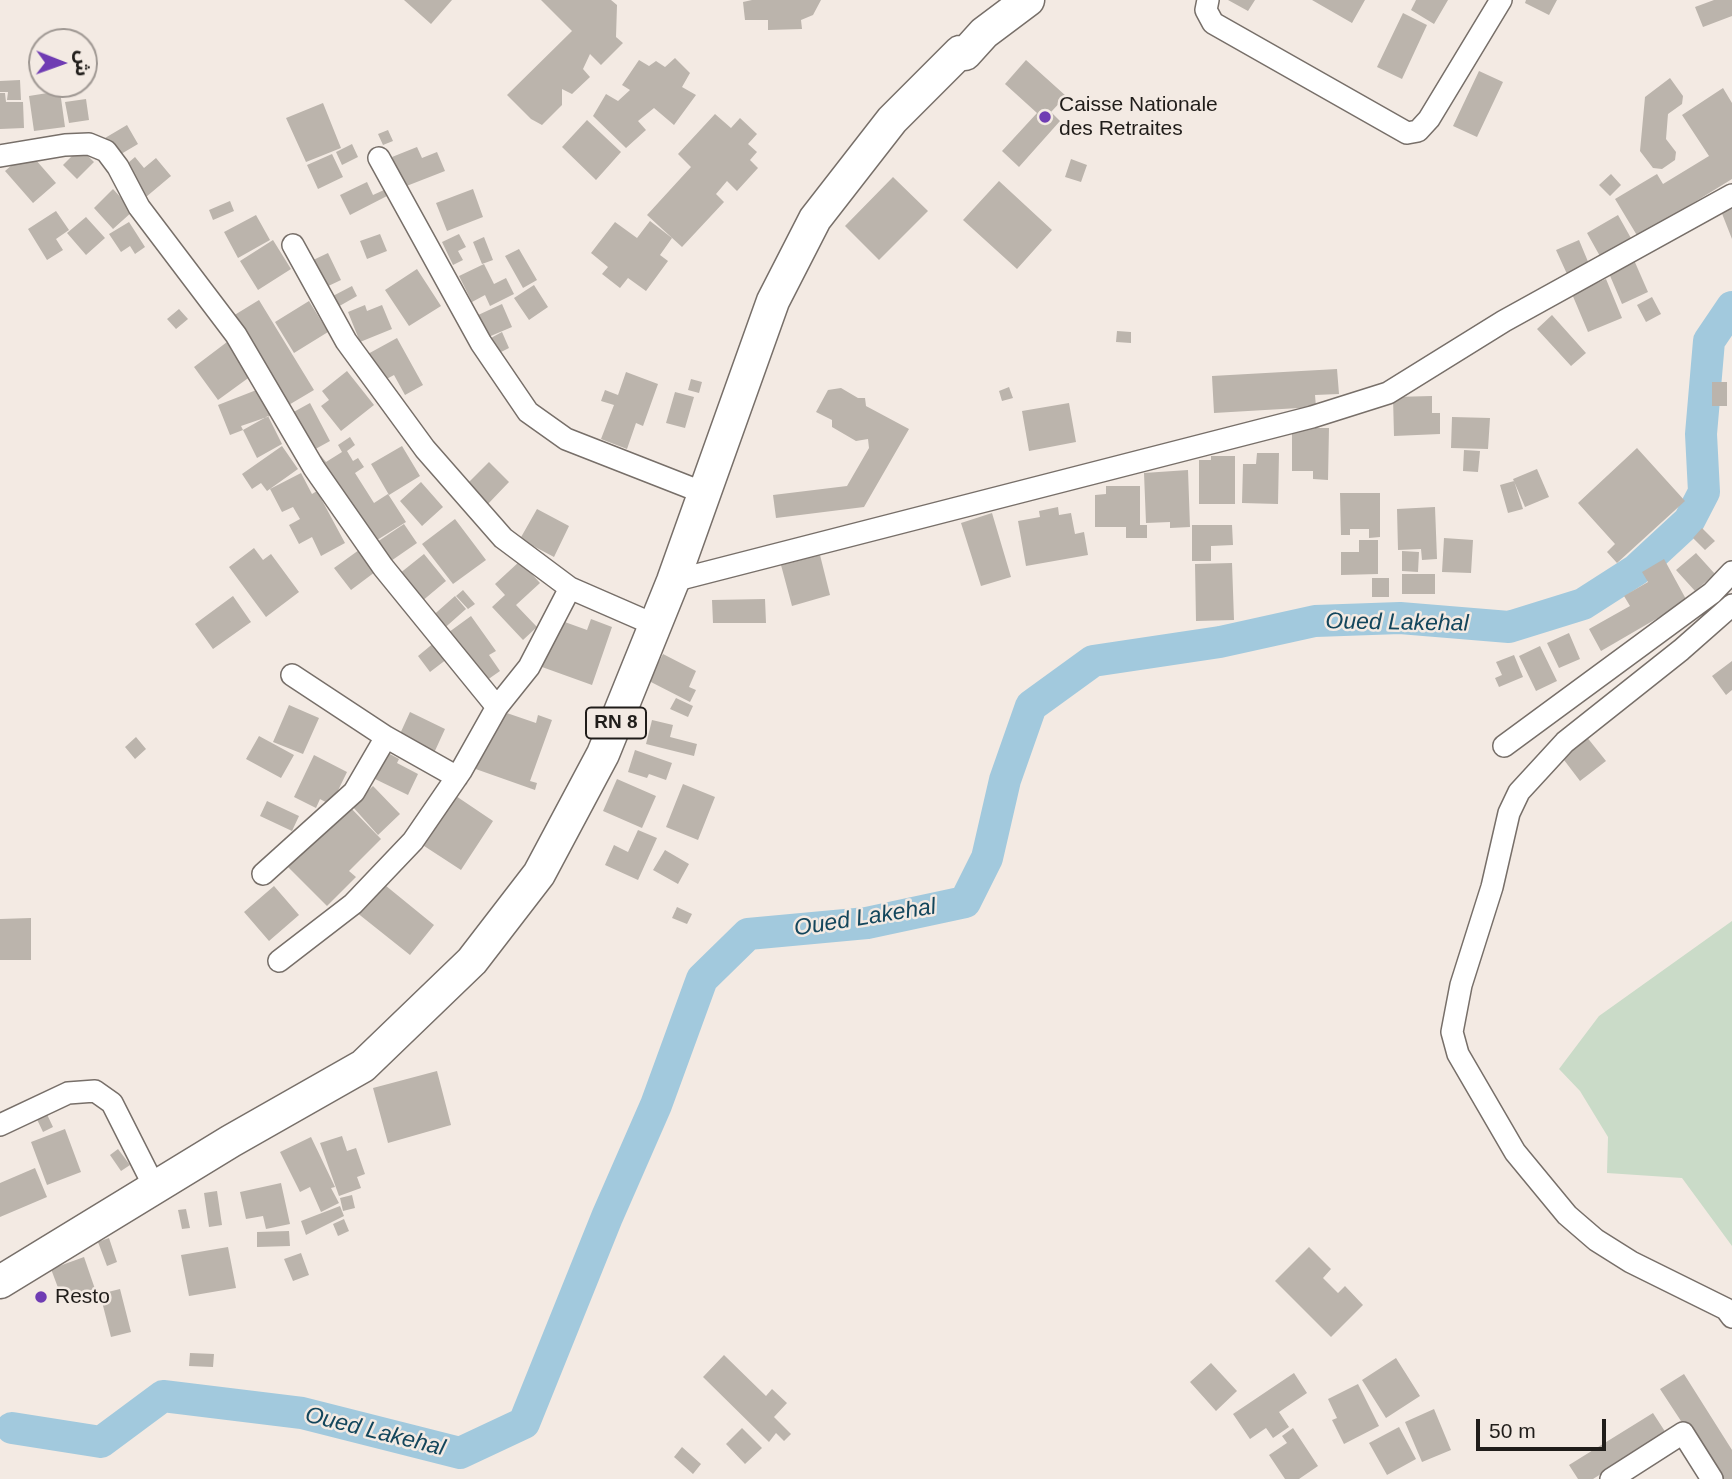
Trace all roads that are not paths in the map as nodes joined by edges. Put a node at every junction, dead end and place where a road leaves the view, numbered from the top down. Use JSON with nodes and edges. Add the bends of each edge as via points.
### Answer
{"nodes":[{"id":1,"x":1028,"y":0,"type":"edge"},
{"id":2,"x":1208,"y":0,"type":"edge"},
{"id":3,"x":1501,"y":0,"type":"edge"},
{"id":4,"x":0,"y":156,"type":"edge"},
{"id":5,"x":379,"y":158,"type":"dead end"},
{"id":6,"x":1732,"y":195,"type":"edge"},
{"id":7,"x":293,"y":245,"type":"dead end"},
{"id":8,"x":704,"y":492,"type":"junction"},
{"id":9,"x":1732,"y":572,"type":"edge"},
{"id":10,"x":673,"y":581,"type":"junction"},
{"id":11,"x":570,"y":588,"type":"junction"},
{"id":12,"x":1732,"y":605,"type":"edge"},
{"id":13,"x":655,"y":625,"type":"junction"},
{"id":14,"x":292,"y":675,"type":"dead end"},
{"id":15,"x":496,"y":707,"type":"junction"},
{"id":16,"x":386,"y":737,"type":"junction"},
{"id":17,"x":1504,"y":746,"type":"dead end"},
{"id":18,"x":457,"y":777,"type":"junction"},
{"id":19,"x":263,"y":874,"type":"dead end"},
{"id":20,"x":279,"y":961,"type":"dead end"},
{"id":21,"x":0,"y":1125,"type":"edge"},
{"id":22,"x":155,"y":1188,"type":"junction"},
{"id":23,"x":0,"y":1282,"type":"edge"},
{"id":24,"x":1732,"y":1317,"type":"edge"},
{"id":25,"x":1611,"y":1479,"type":"edge"},
{"id":26,"x":1712,"y":1479,"type":"edge"}],
"edges":[{"from":1,"to":8,"type":"highway","number":"RN 8","via":[[965,54],[960,52],[892,120],[815,219],[773,301]]},
{"from":2,"to":3,"type":"street","via":[[1206,10],[1213,23],[1407,132],[1418,131],[1429,119]]},
{"from":4,"to":15,"type":"street","via":[[89,144],[106,151],[139,207],[236,335],[314,468],[383,567]]},
{"from":5,"to":8,"type":"street","via":[[481,344],[528,412],[566,439]]},
{"from":6,"to":10,"type":"street","via":[[1504,321],[1388,393],[1312,417]]},
{"from":7,"to":11,"type":"street","via":[[346,341],[425,449],[503,538]]},
{"from":8,"to":10,"type":"highway","number":"RN 8"},
{"from":9,"to":17,"type":"street","via":[[1712,593]]},
{"from":10,"to":13,"type":"highway","number":"RN 8"},
{"from":11,"to":13,"type":"street"},
{"from":11,"to":15,"type":"street","via":[[529,667]]},
{"from":12,"to":24,"type":"street","via":[[1565,742],[1519,792],[1509,813],[1452,1032],[1458,1054],[1515,1152],[1567,1215],[1631,1262],[1726,1309]]},
{"from":13,"to":22,"type":"highway","number":"RN 8","via":[[603,754],[539,874],[472,961],[363,1066]]},
{"from":14,"to":16,"type":"street"},
{"from":15,"to":18,"type":"street"},
{"from":16,"to":18,"type":"street"},
{"from":16,"to":19,"type":"street","via":[[354,792]]},
{"from":18,"to":20,"type":"street","via":[[413,841],[362,895]]},
{"from":21,"to":22,"type":"street","via":[[68,1093],[95,1091],[112,1103]]},
{"from":22,"to":23,"type":"highway","number":"RN 8"},
{"from":25,"to":26,"type":"street","via":[[1683,1433]]}]}
